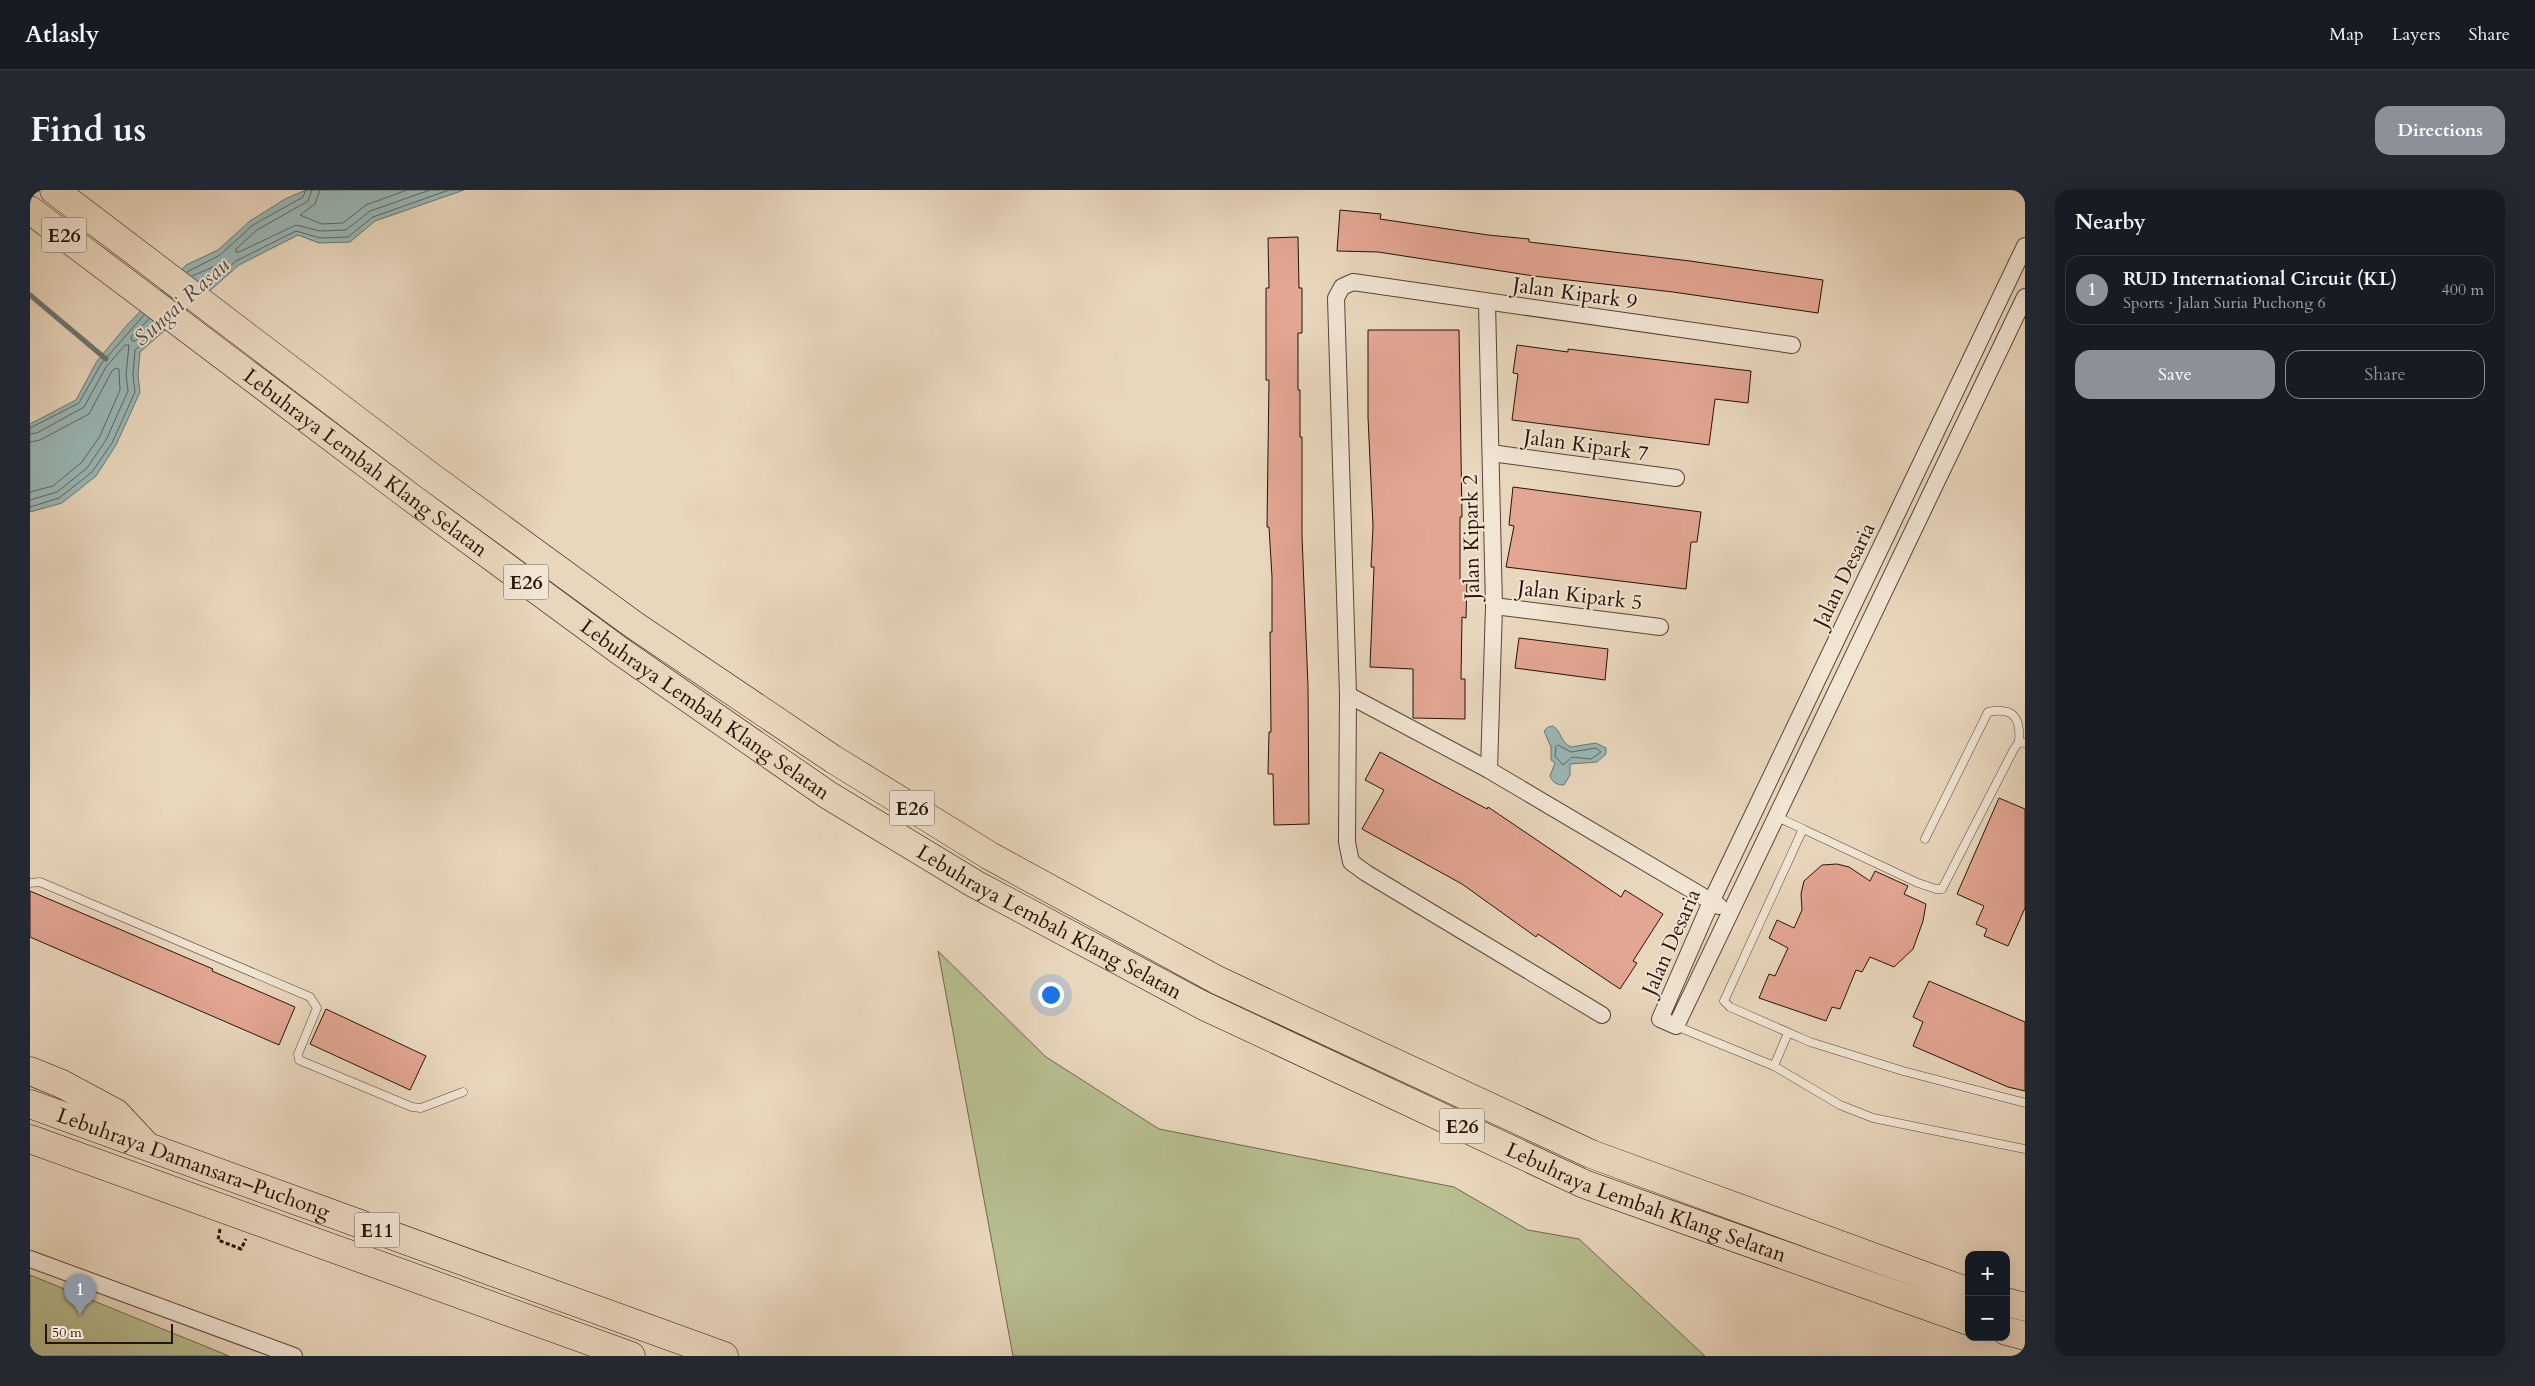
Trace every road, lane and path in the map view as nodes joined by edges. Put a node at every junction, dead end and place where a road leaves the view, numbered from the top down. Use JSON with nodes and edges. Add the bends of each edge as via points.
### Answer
{"nodes":[{"id":1,"x":54,"y":190,"type":"edge"},
{"id":2,"x":30,"y":210,"type":"edge"},
{"id":3,"x":2025,"y":246,"type":"edge"},
{"id":4,"x":2025,"y":298,"type":"edge"},
{"id":5,"x":1487,"y":303,"type":"junction"},
{"id":6,"x":1792,"y":345,"type":"dead end"},
{"id":7,"x":1491,"y":453,"type":"junction"},
{"id":8,"x":1676,"y":478,"type":"dead end"},
{"id":9,"x":1494,"y":606,"type":"junction"},
{"id":10,"x":1660,"y":627,"type":"dead end"},
{"id":11,"x":1348,"y":695,"type":"junction"},
{"id":12,"x":2022,"y":742,"type":"edge"},
{"id":13,"x":1489,"y":770,"type":"junction"},
{"id":14,"x":1777,"y":817,"type":"junction"},
{"id":15,"x":1803,"y":829,"type":"junction"},
{"id":16,"x":1925,"y":839,"type":"dead end"},
{"id":17,"x":30,"y":883,"type":"edge"},
{"id":18,"x":1711,"y":902,"type":"junction"},
{"id":19,"x":1730,"y":912,"type":"junction"},
{"id":20,"x":1602,"y":1015,"type":"dead end"},
{"id":21,"x":1676,"y":1026,"type":"junction"},
{"id":22,"x":1788,"y":1033,"type":"junction"},
{"id":23,"x":1774,"y":1066,"type":"junction"},
{"id":24,"x":30,"y":1071,"type":"edge"},
{"id":25,"x":463,"y":1092,"type":"dead end"},
{"id":26,"x":2025,"y":1103,"type":"edge"},
{"id":27,"x":30,"y":1104,"type":"edge"},
{"id":28,"x":30,"y":1139,"type":"edge"},
{"id":29,"x":146,"y":1145,"type":"junction"},
{"id":30,"x":2025,"y":1148,"type":"edge"},
{"id":31,"x":30,"y":1259,"type":"edge"},
{"id":32,"x":1965,"y":1291,"type":"edge"},
{"id":33,"x":2010,"y":1303,"type":"edge"},
{"id":34,"x":2025,"y":1307,"type":"edge"},
{"id":35,"x":1965,"y":1320,"type":"edge"},
{"id":36,"x":2010,"y":1332,"type":"edge"},
{"id":37,"x":2025,"y":1336,"type":"edge"},
{"id":38,"x":294,"y":1356,"type":"edge"},
{"id":39,"x":631,"y":1356,"type":"edge"},
{"id":40,"x":724,"y":1356,"type":"edge"}],
"edges":[{"from":1,"to":32,"type":"highway","name":"Lebuhraya Lembah Klang Selatan","number":"E26","via":[[430,476],[634,626],[833,759],[990,856],[1217,980],[1591,1154]]},
{"from":2,"to":35,"type":"highway","name":"Lebuhraya Lembah Klang Selatan","number":"E26","via":[[620,651],[828,795],[974,884],[1202,1005],[1584,1184]]},
{"from":3,"to":18,"type":"street","name":"Jalan Desaria"},
{"from":4,"to":14,"type":"street","name":"Jalan Desaria"},
{"from":5,"to":6,"type":"street","name":"Jalan Kipark 9"},
{"from":5,"to":7,"type":"street","name":"Jalan Kipark 2"},
{"from":5,"to":11,"type":"street","name":"Jalan Kipark 9","via":[[1353,282],[1342,287],[1336,298]]},
{"from":7,"to":8,"type":"street","name":"Jalan Kipark 7"},
{"from":7,"to":9,"type":"street","name":"Jalan Kipark 2"},
{"from":9,"to":10,"type":"street","name":"Jalan Kipark 5"},
{"from":9,"to":13,"type":"street","name":"Jalan Kipark 2"},
{"from":11,"to":13,"type":"street"},
{"from":11,"to":20,"type":"street","via":[[1346,842],[1352,862]]},
{"from":12,"to":15,"type":"lane","via":[[1942,889],[1918,882]]},
{"from":12,"to":16,"type":"lane","via":[[2016,717],[2002,709],[1988,712]]},
{"from":13,"to":18,"type":"street"},
{"from":14,"to":15,"type":"lane"},
{"from":14,"to":19,"type":"street","name":"Jalan Desaria"},
{"from":15,"to":22,"type":"lane","via":[[1724,1001],[1730,1007]]},
{"from":17,"to":25,"type":"lane","via":[[40,882],[310,997],[317,1008],[298,1054],[299,1060],[412,1107],[420,1108]]},
{"from":18,"to":19,"type":"street"},
{"from":18,"to":21,"type":"street","name":"Jalan Desaria","via":[[1660,1019]]},
{"from":19,"to":21,"type":"street","name":"Jalan Desaria"},
{"from":21,"to":23,"type":"lane"},
{"from":22,"to":23,"type":"lane"},
{"from":22,"to":26,"type":"lane","via":[[1903,1070]]},
{"from":23,"to":30,"type":"lane","via":[[1840,1105],[1873,1118]]},
{"from":24,"to":29,"type":"highway","via":[[116,1113]]},
{"from":27,"to":29,"type":"highway","name":"Lebuhraya Damansara–Puchong","number":"E11"},
{"from":28,"to":39,"type":"highway","name":"Lebuhraya Damansara–Puchong","number":"E11"},
{"from":29,"to":40,"type":"highway","name":"Lebuhraya Damansara–Puchong","number":"E11"},
{"from":31,"to":38,"type":"street"},
{"from":33,"to":34,"type":"highway"},
{"from":36,"to":37,"type":"highway"}]}
